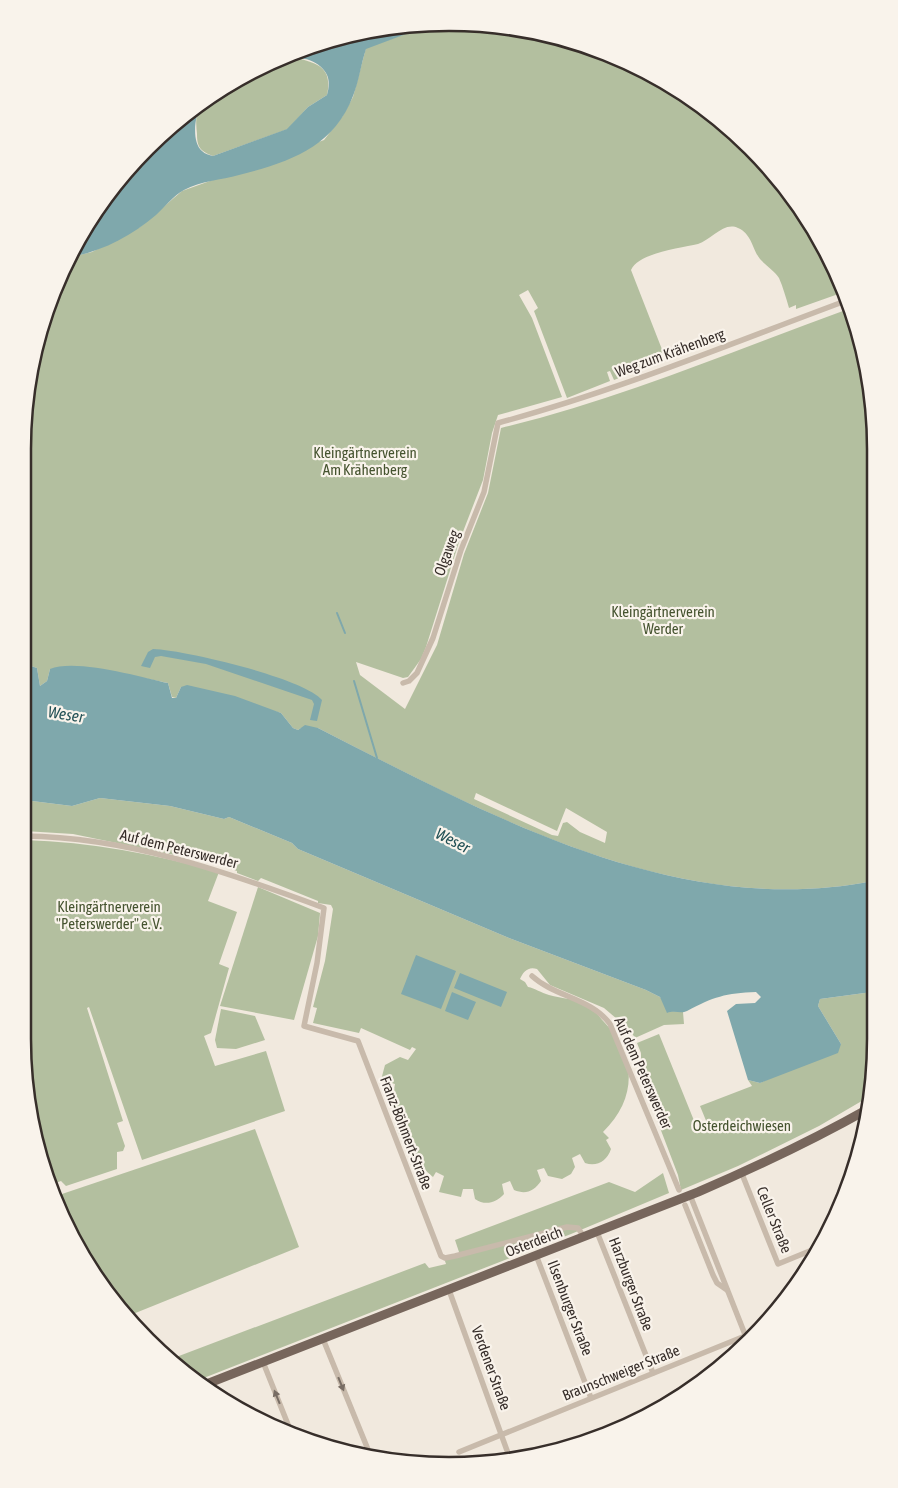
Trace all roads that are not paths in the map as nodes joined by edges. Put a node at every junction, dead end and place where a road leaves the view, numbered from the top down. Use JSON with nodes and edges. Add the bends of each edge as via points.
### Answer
{"nodes":[{"id":1,"x":840,"y":303,"type":"edge"},
{"id":2,"x":498,"y":423,"type":"joint"},
{"id":3,"x":403,"y":683,"type":"dead end"},
{"id":4,"x":31,"y":836,"type":"edge"},
{"id":5,"x":324,"y":908,"type":"joint"},
{"id":6,"x":532,"y":976,"type":"dead end"},
{"id":7,"x":860,"y":1113,"type":"edge"},
{"id":8,"x":742,"y":1174,"type":"junction"},
{"id":9,"x":679,"y":1190,"type":"dead end"},
{"id":10,"x":690,"y":1195,"type":"junction"},
{"id":11,"x":685,"y":1205,"type":"dead end"},
{"id":12,"x":597,"y":1232,"type":"junction"},
{"id":13,"x":584,"y":1237,"type":"junction"},
{"id":14,"x":809,"y":1251,"type":"edge"},
{"id":15,"x":536,"y":1255,"type":"junction"},
{"id":16,"x":449,"y":1290,"type":"junction"},
{"id":17,"x":727,"y":1290,"type":"junction"},
{"id":18,"x":745,"y":1332,"type":"edge"},
{"id":19,"x":323,"y":1339,"type":"junction"},
{"id":20,"x":738,"y":1339,"type":"edge"},
{"id":21,"x":263,"y":1362,"type":"junction"},
{"id":22,"x":652,"y":1373,"type":"junction"},
{"id":23,"x":212,"y":1382,"type":"edge"},
{"id":24,"x":591,"y":1398,"type":"junction"},
{"id":25,"x":288,"y":1425,"type":"edge"},
{"id":26,"x":502,"y":1435,"type":"junction"},
{"id":27,"x":368,"y":1449,"type":"edge"},
{"id":28,"x":459,"y":1452,"type":"dead end"},
{"id":29,"x":508,"y":1452,"type":"edge"}],
"edges":[{"from":1,"to":2,"type":"street","name":"Weg zum Krähenberg","via":[[593,394]]},
{"from":2,"to":3,"type":"street","name":"Olgaweg","via":[[484,492],[461,550],[433,638],[417,672],[410,681]]},
{"from":4,"to":5,"type":"street","name":"Auf dem Peterswerder","via":[[61,836],[174,857],[251,880]]},
{"from":5,"to":13,"type":"street","name":"Franz-Böhmert-Straße","via":[[304,1026],[358,1041],[441,1256],[455,1256],[567,1227],[578,1228]]},
{"from":6,"to":9,"type":"street","name":"Auf dem Peterswerder","via":[[543,986],[593,1007],[610,1024]]},
{"from":7,"to":8,"type":"main road","name":"Osterdeich"},
{"from":8,"to":10,"type":"main road","name":"Osterdeich"},
{"from":8,"to":14,"type":"street","name":"Celler Straße","via":[[778,1264]]},
{"from":10,"to":12,"type":"main road","name":"Osterdeich"},
{"from":10,"to":17,"type":"street"},
{"from":11,"to":17,"type":"street","via":[[713,1275]]},
{"from":12,"to":13,"type":"main road","name":"Osterdeich"},
{"from":12,"to":22,"type":"street","name":"Harzburger Straße"},
{"from":13,"to":15,"type":"main road","name":"Osterdeich"},
{"from":15,"to":16,"type":"main road","name":"Osterdeich"},
{"from":15,"to":24,"type":"street","name":"Ilsenburger Straße"},
{"from":16,"to":19,"type":"main road","name":"Osterdeich"},
{"from":16,"to":26,"type":"street","name":"Verdener Straße"},
{"from":17,"to":18,"type":"street"},
{"from":19,"to":21,"type":"main road","name":"Osterdeich"},
{"from":19,"to":27,"type":"street","one_way":true},
{"from":20,"to":22,"type":"street","name":"Braunschweiger Straße"},
{"from":21,"to":23,"type":"main road","name":"Osterdeich"},
{"from":25,"to":21,"type":"street","one_way":true},
{"from":22,"to":24,"type":"street","name":"Braunschweiger Straße"},
{"from":24,"to":26,"type":"street","name":"Braunschweiger Straße"},
{"from":26,"to":28,"type":"street","name":"Braunschweiger Straße"},
{"from":26,"to":29,"type":"street","name":"Verdener Straße"}]}
